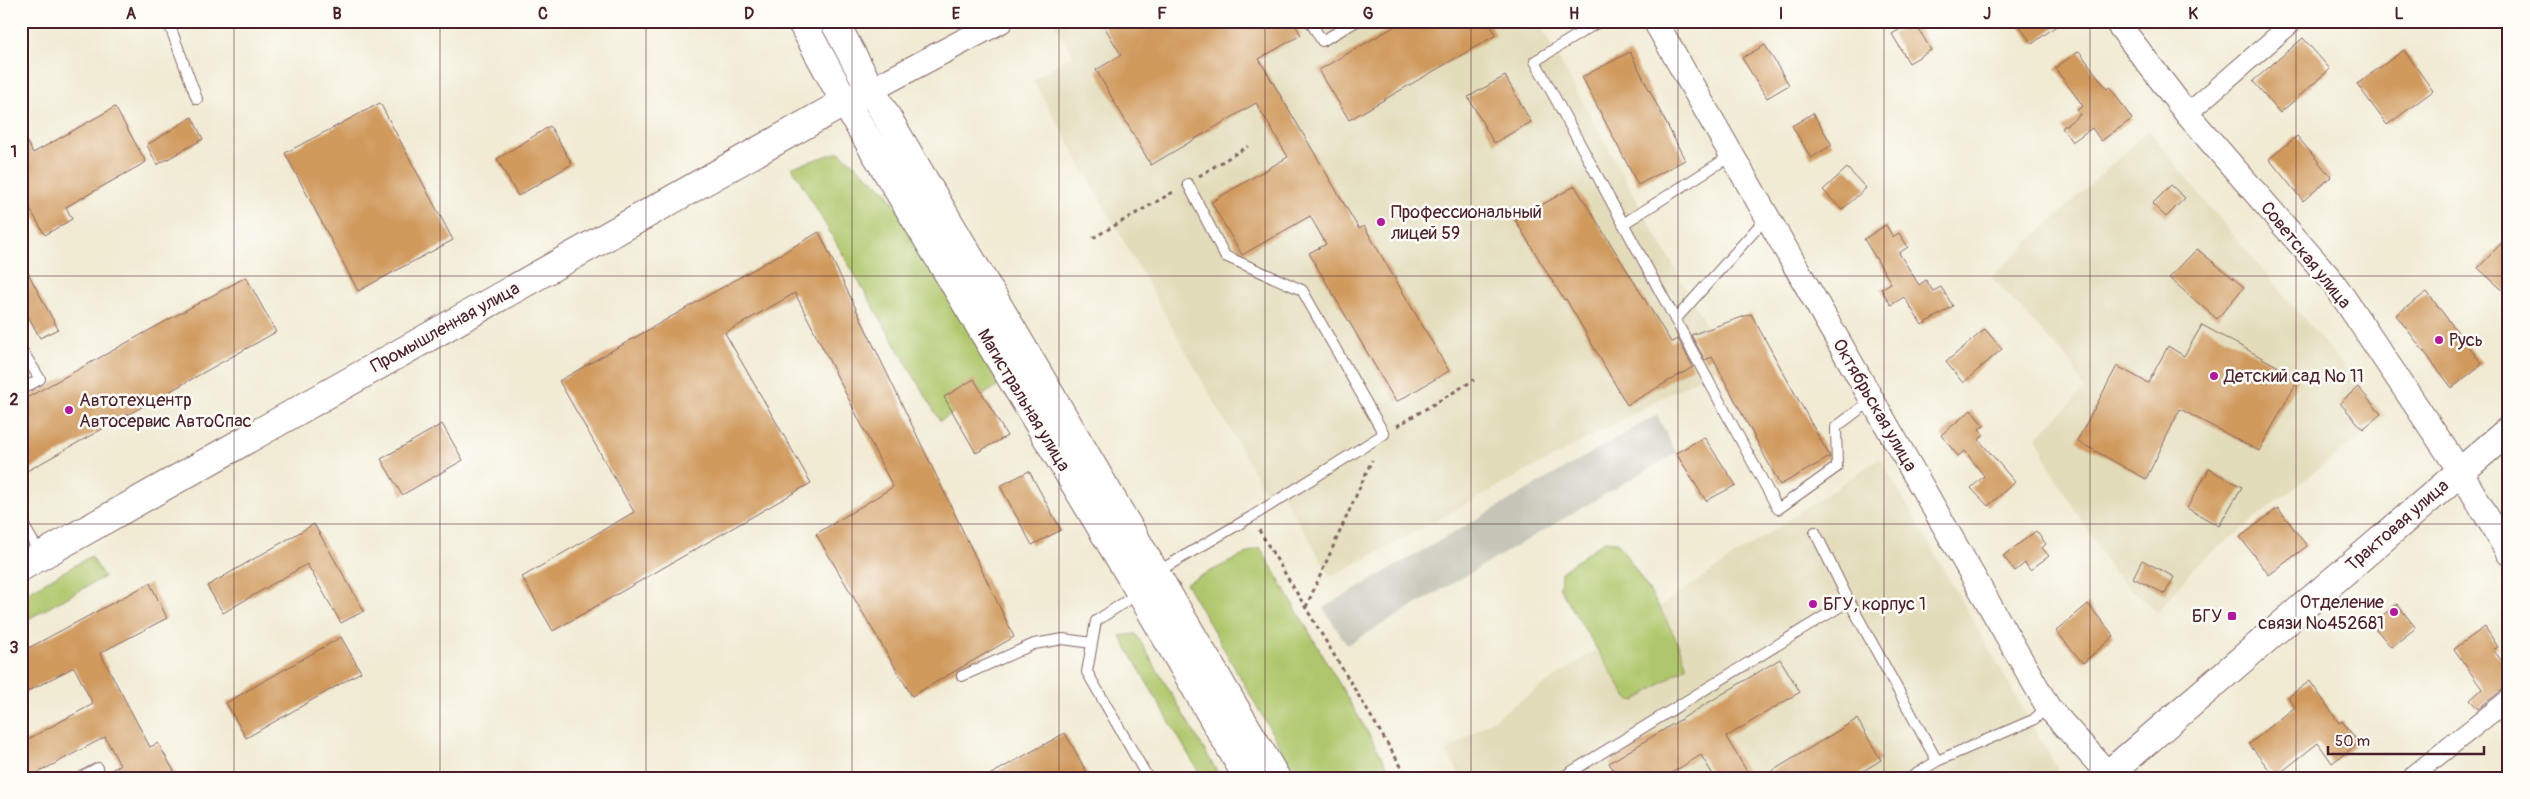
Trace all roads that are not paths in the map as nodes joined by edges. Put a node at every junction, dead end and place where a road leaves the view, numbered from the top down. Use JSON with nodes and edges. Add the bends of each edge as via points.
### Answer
{"nodes":[{"id":1,"x":168,"y":21,"type":"edge"},
{"id":2,"x":801,"y":21,"type":"edge"},
{"id":3,"x":834,"y":21,"type":"edge"},
{"id":4,"x":1310,"y":21,"type":"edge"},
{"id":5,"x":1357,"y":21,"type":"edge"},
{"id":6,"x":1600,"y":21,"type":"edge"},
{"id":7,"x":1655,"y":21,"type":"edge"},
{"id":8,"x":2116,"y":21,"type":"edge"},
{"id":9,"x":2294,"y":21,"type":"edge"},
{"id":10,"x":988,"y":25,"type":"edge"},
{"id":11,"x":871,"y":90,"type":"junction"},
{"id":12,"x":197,"y":99,"type":"dead end"},
{"id":13,"x":845,"y":102,"type":"junction"},
{"id":14,"x":2187,"y":114,"type":"junction"},
{"id":15,"x":1732,"y":155,"type":"junction"},
{"id":16,"x":1188,"y":184,"type":"road end"},
{"id":17,"x":1767,"y":217,"type":"junction"},
{"id":18,"x":1624,"y":224,"type":"junction"},
{"id":19,"x":1675,"y":320,"type":"junction"},
{"id":20,"x":21,"y":349,"type":"edge"},
{"id":21,"x":21,"y":390,"type":"edge"},
{"id":22,"x":1872,"y":400,"type":"junction"},
{"id":23,"x":2509,"y":430,"type":"edge"},
{"id":24,"x":2460,"y":471,"type":"junction"},
{"id":25,"x":21,"y":521,"type":"edge"},
{"id":26,"x":1815,"y":532,"type":"dead end"},
{"id":27,"x":2509,"y":554,"type":"edge"},
{"id":28,"x":31,"y":561,"type":"edge"},
{"id":29,"x":1148,"y":582,"type":"junction"},
{"id":30,"x":1849,"y":601,"type":"junction"},
{"id":31,"x":1092,"y":643,"type":"junction"},
{"id":32,"x":962,"y":676,"type":"dead end"},
{"id":33,"x":2509,"y":699,"type":"edge"},
{"id":34,"x":2048,"y":707,"type":"junction"},
{"id":35,"x":1937,"y":761,"type":"junction"},
{"id":36,"x":98,"y":768,"type":"dead end"},
{"id":37,"x":2108,"y":777,"type":"edge"},
{"id":38,"x":79,"y":778,"type":"edge"},
{"id":39,"x":1148,"y":778,"type":"edge"},
{"id":40,"x":1248,"y":778,"type":"edge"},
{"id":41,"x":1276,"y":778,"type":"edge"},
{"id":42,"x":1561,"y":778,"type":"edge"},
{"id":43,"x":1910,"y":778,"type":"edge"},
{"id":44,"x":2416,"y":778,"type":"edge"}],
"edges":[{"from":1,"to":12,"type":"lane"},
{"from":2,"to":13,"type":"main road","name":"Магистральная улица"},
{"from":3,"to":11,"type":"main road","name":"Магистральная улица"},
{"from":4,"to":5,"type":"lane","via":[[1322,41]]},
{"from":6,"to":18,"type":"lane","via":[[1535,61]]},
{"from":7,"to":15,"type":"street","name":"Октябрьская улица"},
{"from":8,"to":14,"type":"street","name":"Советская улица"},
{"from":9,"to":14,"type":"street"},
{"from":10,"to":11,"type":"street"},
{"from":11,"to":13,"type":"main road","name":"Промышленная улица"},
{"from":11,"to":29,"type":"main road","name":"Магистральная улица"},
{"from":13,"to":28,"type":"main road","name":"Промышленная улица"},
{"from":13,"to":29,"type":"main road","name":"Магистральная улица"},
{"from":14,"to":24,"type":"street","name":"Советская улица","via":[[2333,282]]},
{"from":15,"to":17,"type":"street","name":"Октябрьская улица"},
{"from":15,"to":18,"type":"lane"},
{"from":16,"to":29,"type":"lane","via":[[1225,256],[1302,290],[1384,434]]},
{"from":17,"to":19,"type":"lane"},
{"from":17,"to":22,"type":"street","name":"Октябрьская улица"},
{"from":18,"to":19,"type":"lane"},
{"from":19,"to":22,"type":"lane","via":[[1778,509],[1837,467],[1836,427]]},
{"from":20,"to":21,"type":"lane","via":[[40,379]]},
{"from":22,"to":34,"type":"street","name":"Октябрьская улица"},
{"from":23,"to":24,"type":"main road","name":"Трактовая улица"},
{"from":24,"to":27,"type":"street","name":"Советская улица"},
{"from":24,"to":37,"type":"main road","name":"Трактовая улица"},
{"from":25,"to":28,"type":"lane"},
{"from":26,"to":30,"type":"lane"},
{"from":29,"to":31,"type":"lane","via":[[1096,621]]},
{"from":29,"to":40,"type":"main road","name":"Магистральная улица"},
{"from":29,"to":41,"type":"main road","name":"Магистральная улица"},
{"from":30,"to":35,"type":"lane"},
{"from":30,"to":42,"type":"lane"},
{"from":31,"to":32,"type":"lane","via":[[1063,639],[1034,644]]},
{"from":31,"to":39,"type":"lane","via":[[1087,672]]},
{"from":33,"to":44,"type":"street","via":[[2414,775]]},
{"from":34,"to":35,"type":"lane","via":[[2033,720]]},
{"from":34,"to":37,"type":"street","name":"Октябрьская улица"},
{"from":35,"to":43,"type":"lane"},
{"from":36,"to":38,"type":"lane"}]}
